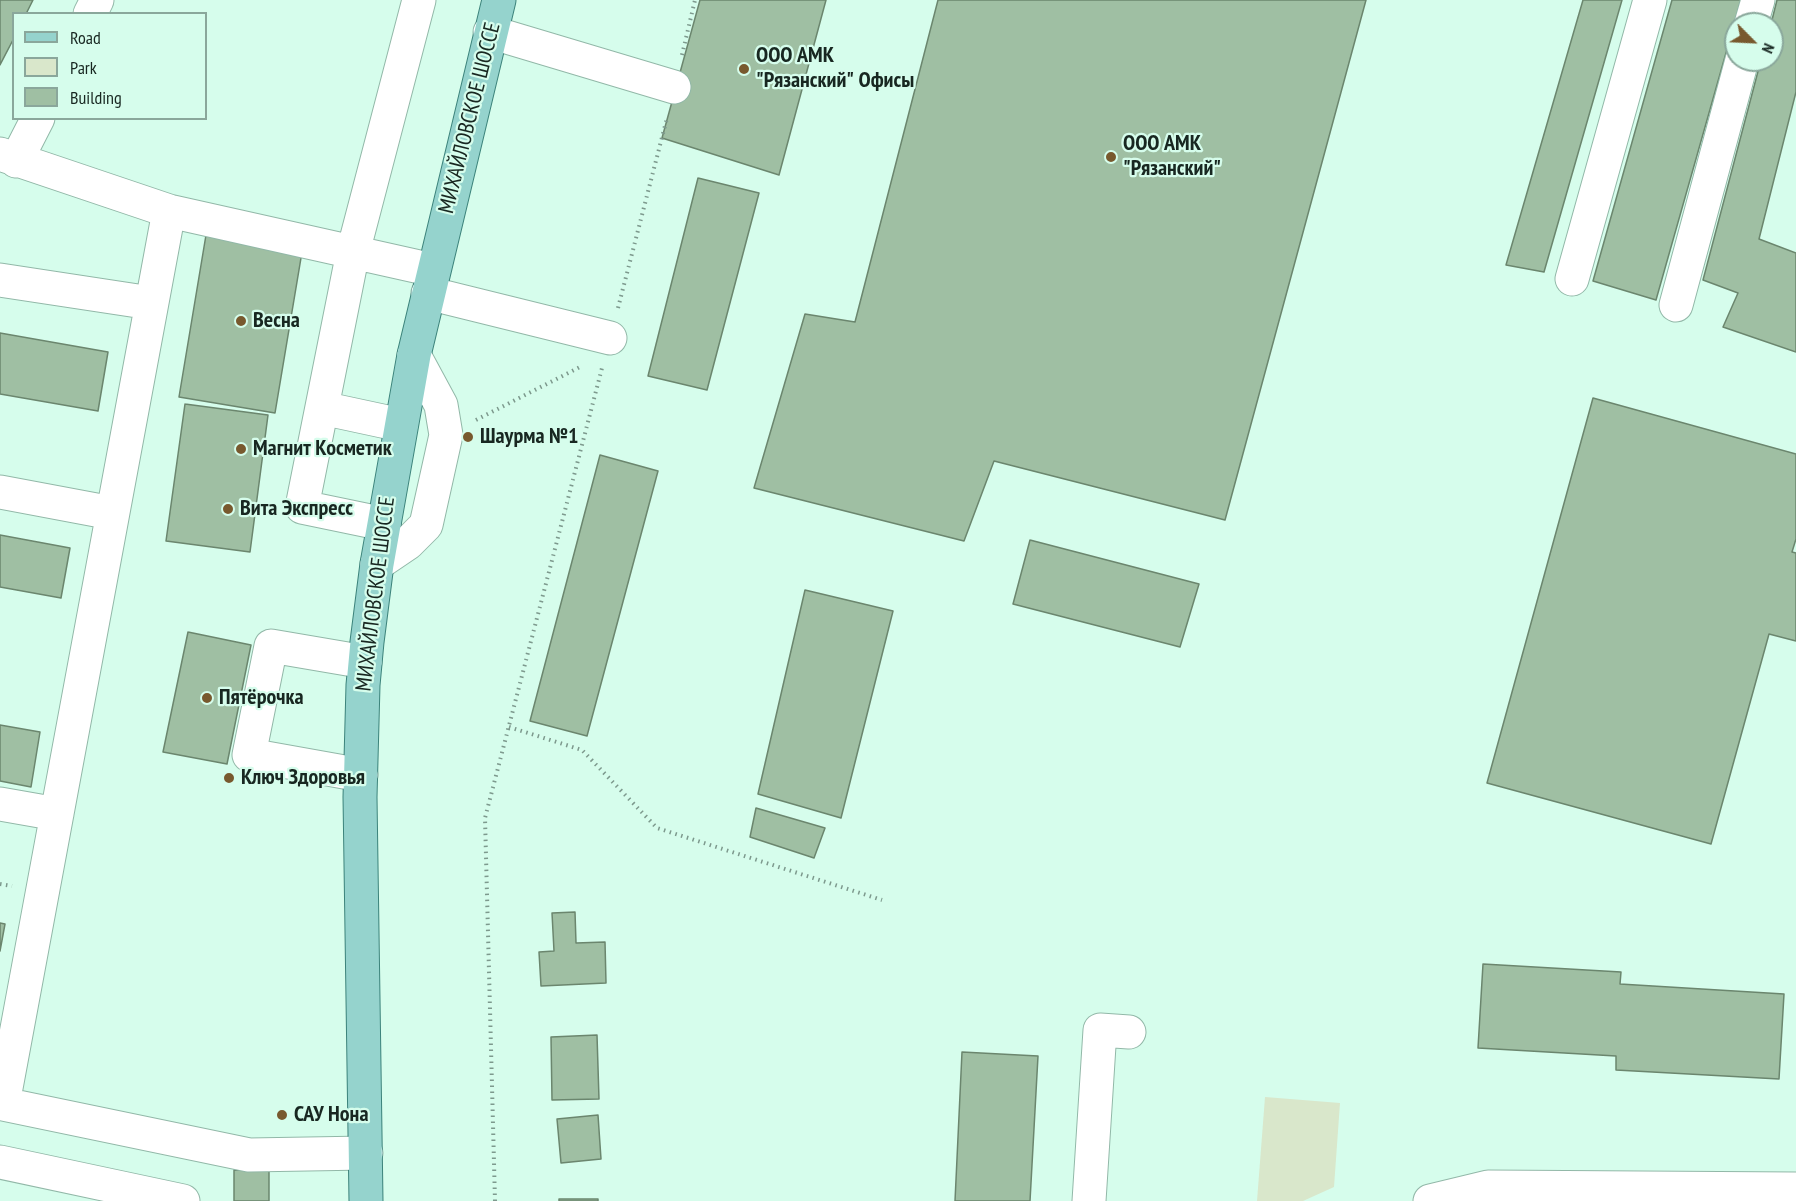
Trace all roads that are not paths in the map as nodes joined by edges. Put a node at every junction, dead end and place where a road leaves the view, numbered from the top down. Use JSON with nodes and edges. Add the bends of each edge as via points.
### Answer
{"nodes":[{"id":1,"x":419,"y":0,"type":"edge"},
{"id":2,"x":499,"y":0,"type":"edge"},
{"id":3,"x":1650,"y":0,"type":"edge"},
{"id":4,"x":490,"y":32,"type":"junction"},
{"id":5,"x":1739,"y":72,"type":"edge"},
{"id":6,"x":674,"y":87,"type":"road end"},
{"id":7,"x":36,"y":120,"type":"edge"},
{"id":8,"x":8,"y":158,"type":"edge"},
{"id":9,"x":169,"y":211,"type":"junction"},
{"id":10,"x":353,"y":252,"type":"junction"},
{"id":11,"x":1572,"y":279,"type":"dead end"},
{"id":12,"x":0,"y":280,"type":"edge"},
{"id":13,"x":430,"y":281,"type":"junction"},
{"id":14,"x":151,"y":303,"type":"junction"},
{"id":15,"x":1676,"y":304,"type":"dead end"},
{"id":16,"x":608,"y":346,"type":"road end"},
{"id":17,"x":414,"y":355,"type":"junction"},
{"id":18,"x":322,"y":408,"type":"junction"},
{"id":19,"x":401,"y":425,"type":"junction"},
{"id":20,"x":0,"y":492,"type":"edge"},
{"id":21,"x":112,"y":513,"type":"junction"},
{"id":22,"x":384,"y":524,"type":"junction"},
{"id":23,"x":377,"y":564,"type":"junction"},
{"id":24,"x":365,"y":662,"type":"junction"},
{"id":25,"x":361,"y":775,"type":"junction"},
{"id":26,"x":0,"y":804,"type":"edge"},
{"id":27,"x":57,"y":814,"type":"junction"},
{"id":28,"x":1129,"y":1032,"type":"dead end"},
{"id":29,"x":1,"y":1104,"type":"edge"},
{"id":30,"x":366,"y":1153,"type":"junction"},
{"id":31,"x":0,"y":1161,"type":"edge"},
{"id":32,"x":1796,"y":1189,"type":"edge"},
{"id":33,"x":1708,"y":1195,"type":"edge"},
{"id":34,"x":183,"y":1201,"type":"edge"},
{"id":35,"x":366,"y":1201,"type":"edge"},
{"id":36,"x":1089,"y":1201,"type":"edge"},
{"id":37,"x":1430,"y":1201,"type":"edge"}],
"edges":[{"from":1,"to":10,"type":"street"},
{"from":2,"to":4,"type":"main road","name":"МИХАЙЛОВСКОЕ ШОССЕ"},
{"from":3,"to":11,"type":"street"},
{"from":4,"to":6,"type":"street"},
{"from":4,"to":13,"type":"main road","name":"МИХАЙЛОВСКОЕ ШОССЕ"},
{"from":5,"to":15,"type":"street"},
{"from":7,"to":8,"type":"street"},
{"from":8,"to":9,"type":"street"},
{"from":9,"to":10,"type":"street"},
{"from":9,"to":14,"type":"street"},
{"from":10,"to":13,"type":"street"},
{"from":10,"to":18,"type":"street"},
{"from":12,"to":14,"type":"street"},
{"from":13,"to":16,"type":"street"},
{"from":13,"to":17,"type":"main road","name":"МИХАЙЛОВСКОЕ ШОССЕ"},
{"from":14,"to":21,"type":"street"},
{"from":17,"to":19,"type":"main road","name":"МИХАЙЛОВСКОЕ ШОССЕ"},
{"from":17,"to":23,"type":"street","via":[[441,405],[446,435],[426,525]]},
{"from":18,"to":19,"type":"street"},
{"from":18,"to":22,"type":"street","via":[[302,507]]},
{"from":19,"to":22,"type":"main road","name":"МИХАЙЛОВСКОЕ ШОССЕ"},
{"from":20,"to":21,"type":"street"},
{"from":21,"to":27,"type":"street"},
{"from":22,"to":23,"type":"main road","name":"МИХАЙЛОВСКОЕ ШОССЕ"},
{"from":23,"to":24,"type":"main road","name":"МИХАЙЛОВСКОЕ ШОССЕ"},
{"from":24,"to":25,"type":"main road","name":"МИХАЙЛОВСКОЕ ШОССЕ"},
{"from":24,"to":25,"type":"street","via":[[271,646],[249,755]]},
{"from":25,"to":30,"type":"main road","name":"МИХАЙЛОВСКОЕ ШОССЕ"},
{"from":26,"to":27,"type":"street"},
{"from":27,"to":29,"type":"street"},
{"from":28,"to":36,"type":"street","via":[[1100,1030]]},
{"from":29,"to":30,"type":"street","via":[[249,1155]]},
{"from":30,"to":35,"type":"main road","name":"МИХАЙЛОВСКОЕ ШОССЕ"},
{"from":31,"to":34,"type":"street"},
{"from":32,"to":33,"type":"street"},
{"from":33,"to":37,"type":"street","via":[[1488,1187]]}]}
